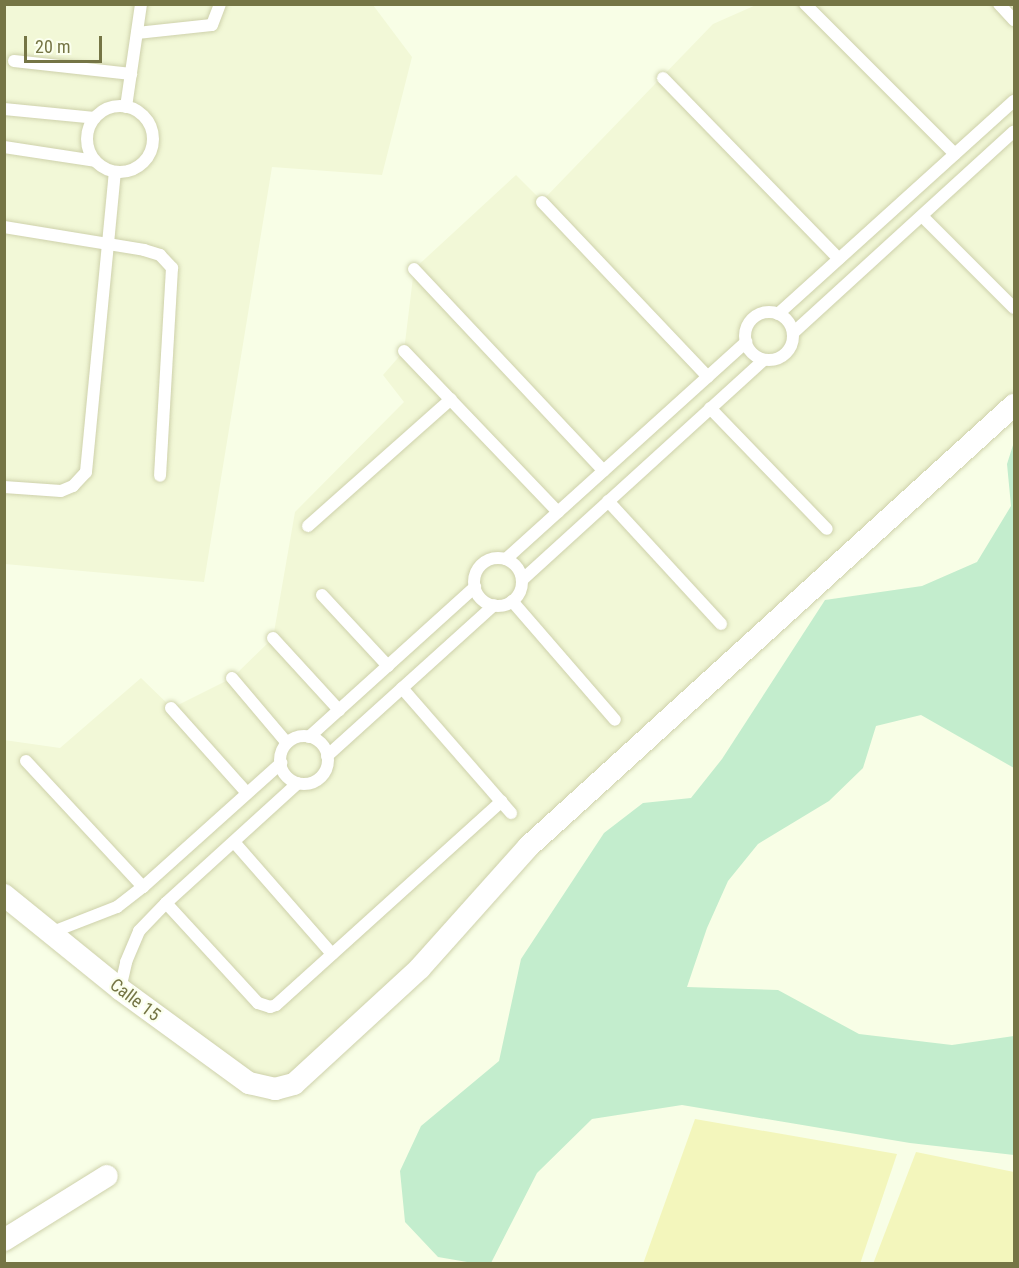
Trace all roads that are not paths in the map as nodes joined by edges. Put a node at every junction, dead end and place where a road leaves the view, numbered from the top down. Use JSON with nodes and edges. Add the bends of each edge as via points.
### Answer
{"nodes":[{"id":1,"x":141,"y":4,"type":"edge"},
{"id":2,"x":220,"y":4,"type":"edge"},
{"id":3,"x":805,"y":4,"type":"edge"},
{"id":4,"x":999,"y":4,"type":"edge"},
{"id":5,"x":1014,"y":20,"type":"edge"},
{"id":6,"x":137,"y":33,"type":"junction"},
{"id":7,"x":14,"y":61,"type":"dead end"},
{"id":8,"x":131,"y":74,"type":"junction"},
{"id":9,"x":663,"y":78,"type":"dead end"},
{"id":10,"x":1014,"y":101,"type":"edge"},
{"id":11,"x":126,"y":106,"type":"junction"},
{"id":12,"x":4,"y":109,"type":"edge"},
{"id":13,"x":95,"y":118,"type":"junction"},
{"id":14,"x":1014,"y":131,"type":"edge"},
{"id":15,"x":4,"y":147,"type":"edge"},
{"id":16,"x":955,"y":154,"type":"junction"},
{"id":17,"x":95,"y":161,"type":"junction"},
{"id":18,"x":115,"y":172,"type":"junction"},
{"id":19,"x":542,"y":201,"type":"dead end"},
{"id":20,"x":922,"y":216,"type":"junction"},
{"id":21,"x":4,"y":226,"type":"edge"},
{"id":22,"x":107,"y":244,"type":"junction"},
{"id":23,"x":839,"y":259,"type":"junction"},
{"id":24,"x":414,"y":269,"type":"dead end"},
{"id":25,"x":1014,"y":308,"type":"edge"},
{"id":26,"x":778,"y":314,"type":"junction"},
{"id":27,"x":793,"y":333,"type":"junction"},
{"id":28,"x":746,"y":342,"type":"junction"},
{"id":29,"x":404,"y":351,"type":"dead end"},
{"id":30,"x":764,"y":360,"type":"junction"},
{"id":31,"x":708,"y":377,"type":"junction"},
{"id":32,"x":451,"y":399,"type":"junction"},
{"id":33,"x":1014,"y":405,"type":"edge"},
{"id":34,"x":710,"y":408,"type":"junction"},
{"id":35,"x":604,"y":471,"type":"junction"},
{"id":36,"x":160,"y":476,"type":"dead end"},
{"id":37,"x":4,"y":487,"type":"edge"},
{"id":38,"x":608,"y":501,"type":"junction"},
{"id":39,"x":558,"y":512,"type":"junction"},
{"id":40,"x":308,"y":526,"type":"dead end"},
{"id":41,"x":827,"y":529,"type":"dead end"},
{"id":42,"x":506,"y":559,"type":"junction"},
{"id":43,"x":522,"y":580,"type":"junction"},
{"id":44,"x":475,"y":587,"type":"junction"},
{"id":45,"x":322,"y":595,"type":"dead end"},
{"id":46,"x":512,"y":601,"type":"junction"},
{"id":47,"x":494,"y":606,"type":"junction"},
{"id":48,"x":721,"y":624,"type":"dead end"},
{"id":49,"x":273,"y":638,"type":"dead end"},
{"id":50,"x":388,"y":666,"type":"junction"},
{"id":51,"x":232,"y":678,"type":"dead end"},
{"id":52,"x":402,"y":688,"type":"junction"},
{"id":53,"x":171,"y":708,"type":"dead end"},
{"id":54,"x":339,"y":710,"type":"junction"},
{"id":55,"x":615,"y":720,"type":"dead end"},
{"id":56,"x":309,"y":737,"type":"junction"},
{"id":57,"x":287,"y":743,"type":"junction"},
{"id":58,"x":327,"y":756,"type":"junction"},
{"id":59,"x":26,"y":761,"type":"dead end"},
{"id":60,"x":280,"y":763,"type":"junction"},
{"id":61,"x":298,"y":783,"type":"junction"},
{"id":62,"x":247,"y":793,"type":"junction"},
{"id":63,"x":502,"y":801,"type":"junction"},
{"id":64,"x":511,"y":813,"type":"dead end"},
{"id":65,"x":234,"y":842,"type":"junction"},
{"id":66,"x":143,"y":887,"type":"junction"},
{"id":67,"x":4,"y":895,"type":"edge"},
{"id":68,"x":166,"y":903,"type":"junction"},
{"id":69,"x":49,"y":933,"type":"junction"},
{"id":70,"x":332,"y":954,"type":"junction"},
{"id":71,"x":120,"y":989,"type":"junction"},
{"id":72,"x":107,"y":1176,"type":"dead end"},
{"id":73,"x":4,"y":1240,"type":"edge"}],
"edges":[{"from":1,"to":6,"type":"lane"},
{"from":2,"to":6,"type":"lane","via":[[212,25]]},
{"from":3,"to":16,"type":"lane"},
{"from":4,"to":5,"type":"lane"},
{"from":6,"to":8,"type":"lane"},
{"from":7,"to":8,"type":"lane"},
{"from":8,"to":11,"type":"lane"},
{"from":9,"to":23,"type":"lane"},
{"from":10,"to":16,"type":"lane"},
{"from":11,"to":13,"type":"lane","via":[[103,111]]},
{"from":11,"to":18,"type":"lane","via":[[145,118],[153,139],[146,161],[126,172]]},
{"from":12,"to":13,"type":"lane"},
{"from":13,"to":17,"type":"lane","via":[[87,140]]},
{"from":14,"to":20,"type":"lane"},
{"from":15,"to":17,"type":"lane"},
{"from":16,"to":23,"type":"lane"},
{"from":17,"to":18,"type":"lane"},
{"from":18,"to":22,"type":"lane"},
{"from":19,"to":31,"type":"lane"},
{"from":20,"to":25,"type":"lane"},
{"from":20,"to":27,"type":"lane"},
{"from":21,"to":22,"type":"lane"},
{"from":22,"to":36,"type":"lane","via":[[160,255],[172,268]]},
{"from":22,"to":37,"type":"lane","via":[[86,472],[73,486],[61,491]]},
{"from":23,"to":26,"type":"lane"},
{"from":24,"to":35,"type":"lane"},
{"from":26,"to":27,"type":"lane"},
{"from":26,"to":28,"type":"lane","via":[[757,316],[747,328]]},
{"from":27,"to":30,"type":"lane","via":[[785,354]]},
{"from":28,"to":30,"type":"lane"},
{"from":28,"to":31,"type":"lane"},
{"from":29,"to":32,"type":"lane"},
{"from":30,"to":34,"type":"lane"},
{"from":31,"to":35,"type":"lane"},
{"from":32,"to":39,"type":"lane"},
{"from":32,"to":40,"type":"lane"},
{"from":33,"to":71,"type":"street","name":"Calle 15","via":[[528,847],[420,968],[294,1084],[275,1089],[249,1083]]},
{"from":34,"to":38,"type":"lane"},
{"from":34,"to":41,"type":"lane"},
{"from":35,"to":39,"type":"lane"},
{"from":38,"to":43,"type":"lane"},
{"from":38,"to":48,"type":"lane"},
{"from":39,"to":42,"type":"lane"},
{"from":42,"to":43,"type":"lane","via":[[517,567]]},
{"from":42,"to":44,"type":"lane","via":[[485,562],[476,573]]},
{"from":43,"to":46,"type":"lane","via":[[520,592]]},
{"from":44,"to":47,"type":"lane","via":[[482,599]]},
{"from":44,"to":50,"type":"lane"},
{"from":45,"to":50,"type":"lane"},
{"from":46,"to":47,"type":"lane"},
{"from":46,"to":55,"type":"lane"},
{"from":47,"to":52,"type":"lane"},
{"from":49,"to":54,"type":"lane"},
{"from":50,"to":54,"type":"lane"},
{"from":51,"to":57,"type":"lane"},
{"from":52,"to":58,"type":"lane"},
{"from":52,"to":63,"type":"lane"},
{"from":53,"to":62,"type":"lane"},
{"from":54,"to":56,"type":"lane"},
{"from":56,"to":57,"type":"lane"},
{"from":56,"to":58,"type":"lane","via":[[322,744]]},
{"from":57,"to":60,"type":"lane"},
{"from":58,"to":61,"type":"lane","via":[[320,778]]},
{"from":59,"to":66,"type":"lane"},
{"from":60,"to":61,"type":"lane","via":[[286,776]]},
{"from":60,"to":62,"type":"lane"},
{"from":61,"to":65,"type":"lane"},
{"from":62,"to":66,"type":"lane"},
{"from":63,"to":64,"type":"lane"},
{"from":63,"to":70,"type":"lane"},
{"from":65,"to":68,"type":"lane"},
{"from":65,"to":70,"type":"lane"},
{"from":66,"to":69,"type":"lane","via":[[117,907]]},
{"from":67,"to":69,"type":"street","name":"Calle 15"},
{"from":68,"to":70,"type":"lane","via":[[264,1006],[282,1001]]},
{"from":68,"to":71,"type":"lane","via":[[139,931]]},
{"from":69,"to":71,"type":"street","name":"Calle 15"},
{"from":72,"to":73,"type":"street"}]}
